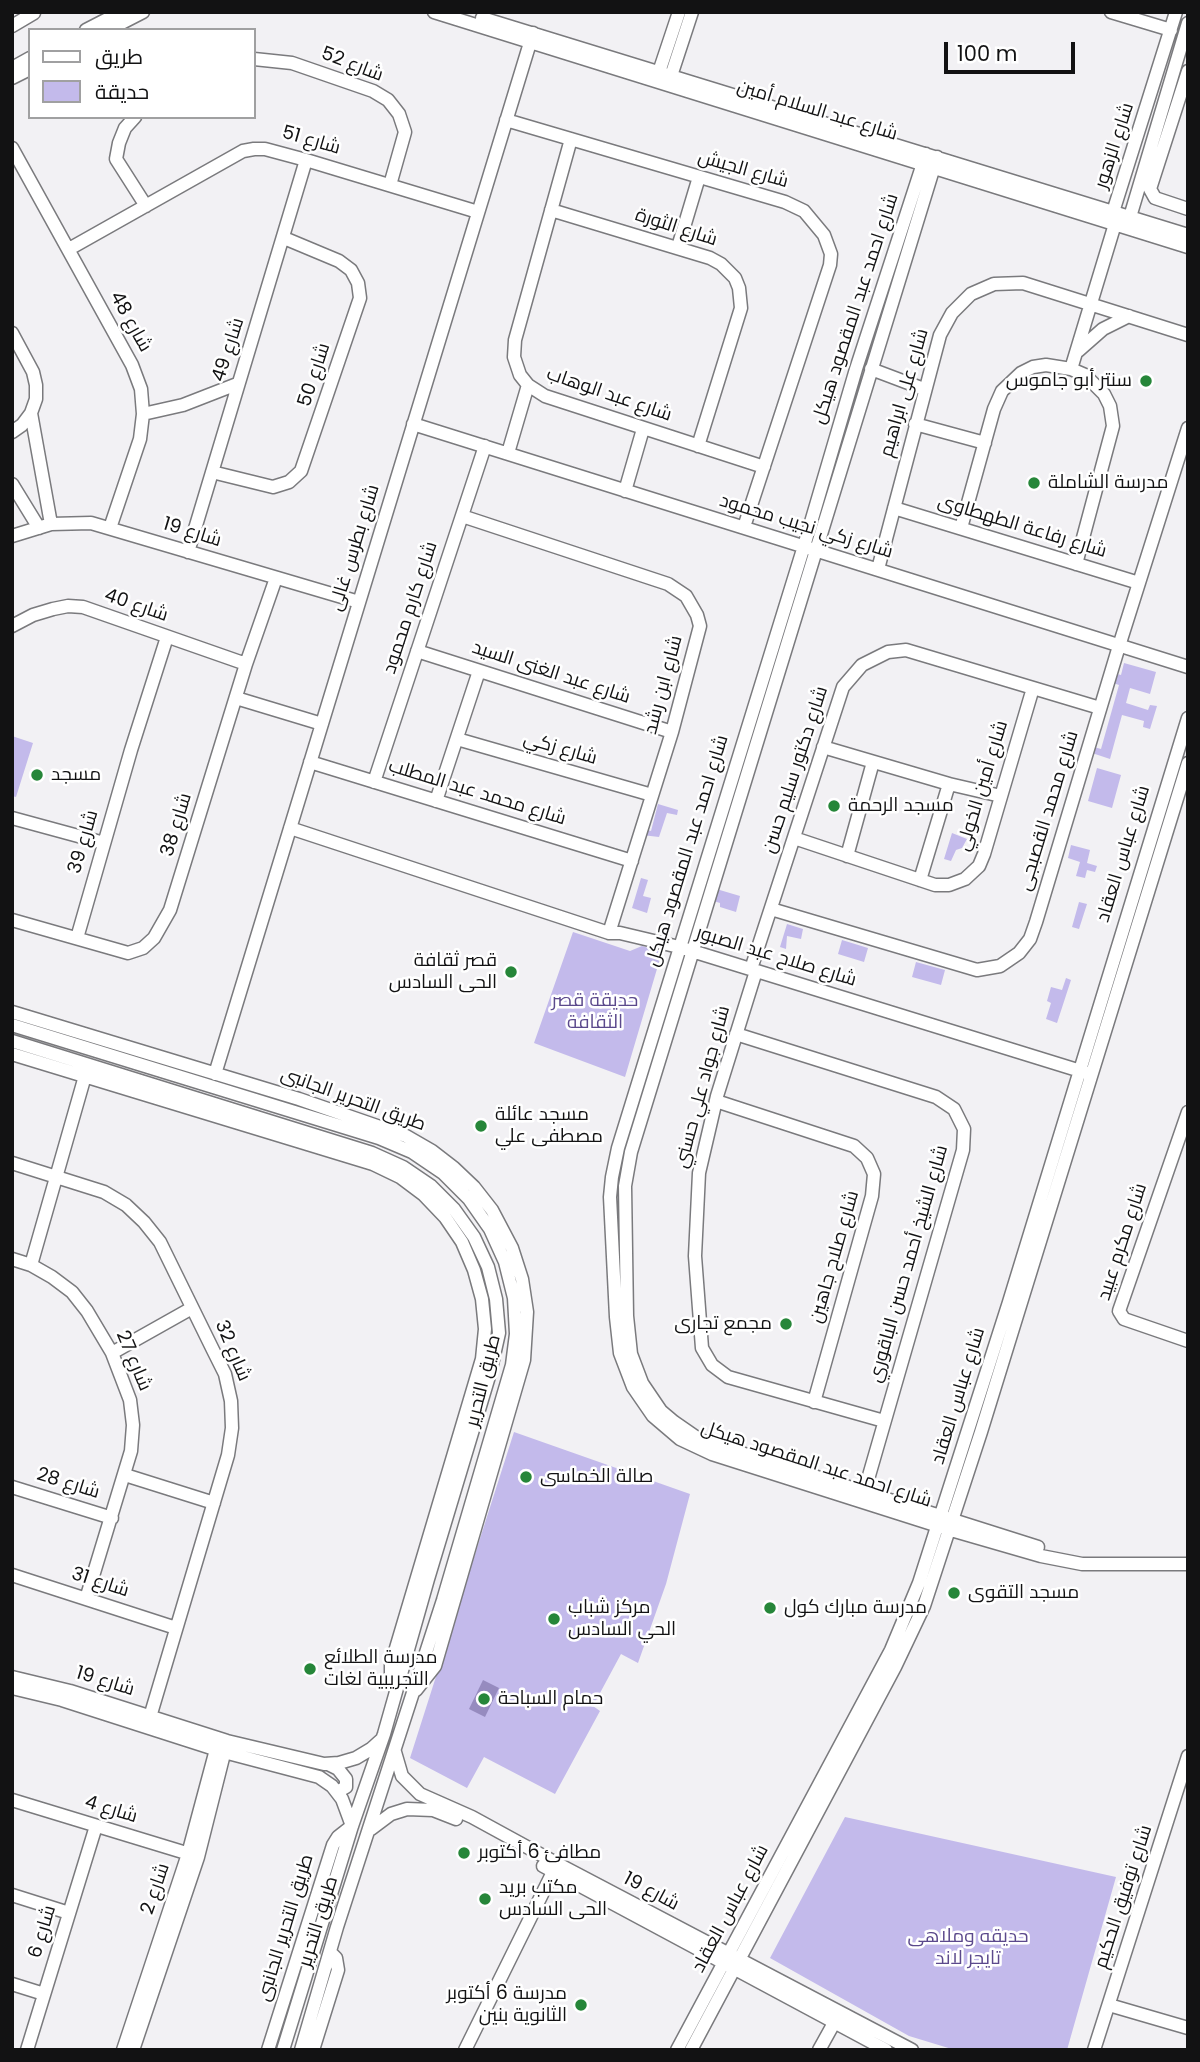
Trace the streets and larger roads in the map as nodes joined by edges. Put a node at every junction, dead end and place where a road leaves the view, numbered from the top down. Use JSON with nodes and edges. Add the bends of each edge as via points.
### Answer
{"nodes":[{"id":1,"x":121,"y":12,"type":"edge"},
{"id":2,"x":143,"y":12,"type":"edge"},
{"id":3,"x":434,"y":12,"type":"edge"},
{"id":4,"x":463,"y":12,"type":"edge"},
{"id":5,"x":679,"y":12,"type":"edge"},
{"id":6,"x":692,"y":12,"type":"edge"},
{"id":7,"x":1111,"y":12,"type":"edge"},
{"id":8,"x":1176,"y":12,"type":"edge"},
{"id":9,"x":34,"y":13,"type":"edge"},
{"id":10,"x":1188,"y":23,"type":"edge"},
{"id":11,"x":12,"y":26,"type":"edge"},
{"id":12,"x":90,"y":28,"type":"edge"},
{"id":13,"x":112,"y":28,"type":"edge"},
{"id":14,"x":1171,"y":30,"type":"junction"},
{"id":15,"x":531,"y":38,"type":"junction"},
{"id":16,"x":28,"y":59,"type":"edge"},
{"id":17,"x":256,"y":59,"type":"edge"},
{"id":18,"x":12,"y":68,"type":"edge"},
{"id":19,"x":28,"y":70,"type":"edge"},
{"id":20,"x":1188,"y":71,"type":"edge"},
{"id":21,"x":665,"y":74,"type":"junction"},
{"id":22,"x":12,"y":78,"type":"edge"},
{"id":23,"x":1184,"y":96,"type":"edge"},
{"id":24,"x":133,"y":119,"type":"edge"},
{"id":25,"x":506,"y":120,"type":"junction"},
{"id":26,"x":571,"y":139,"type":"junction"},
{"id":27,"x":12,"y":148,"type":"edge"},
{"id":28,"x":306,"y":160,"type":"junction"},
{"id":29,"x":930,"y":160,"type":"junction"},
{"id":30,"x":24,"y":171,"type":"junction"},
{"id":31,"x":12,"y":177,"type":"edge"},
{"id":32,"x":699,"y":177,"type":"junction"},
{"id":33,"x":390,"y":185,"type":"junction"},
{"id":34,"x":146,"y":206,"type":"junction"},
{"id":35,"x":1188,"y":209,"type":"edge"},
{"id":36,"x":551,"y":210,"type":"junction"},
{"id":37,"x":478,"y":212,"type":"junction"},
{"id":38,"x":1130,"y":217,"type":"junction"},
{"id":39,"x":1114,"y":218,"type":"junction"},
{"id":40,"x":1188,"y":235,"type":"edge"},
{"id":41,"x":284,"y":238,"type":"junction"},
{"id":42,"x":678,"y":247,"type":"junction"},
{"id":43,"x":1188,"y":247,"type":"edge"},
{"id":44,"x":69,"y":249,"type":"junction"},
{"id":45,"x":1091,"y":304,"type":"junction"},
{"id":46,"x":1129,"y":316,"type":"junction"},
{"id":47,"x":12,"y":333,"type":"edge"},
{"id":48,"x":1188,"y":335,"type":"edge"},
{"id":49,"x":1076,"y":354,"type":"junction"},
{"id":50,"x":871,"y":369,"type":"junction"},
{"id":51,"x":1071,"y":369,"type":"junction"},
{"id":52,"x":237,"y":384,"type":"junction"},
{"id":53,"x":528,"y":385,"type":"junction"},
{"id":54,"x":925,"y":389,"type":"junction"},
{"id":55,"x":31,"y":412,"type":"junction"},
{"id":56,"x":143,"y":414,"type":"junction"},
{"id":57,"x":413,"y":424,"type":"junction"},
{"id":58,"x":915,"y":424,"type":"junction"},
{"id":59,"x":1188,"y":428,"type":"edge"},
{"id":60,"x":643,"y":429,"type":"junction"},
{"id":61,"x":12,"y":432,"type":"edge"},
{"id":62,"x":985,"y":443,"type":"junction"},
{"id":63,"x":485,"y":446,"type":"junction"},
{"id":64,"x":698,"y":446,"type":"junction"},
{"id":65,"x":508,"y":453,"type":"junction"},
{"id":66,"x":764,"y":467,"type":"junction"},
{"id":67,"x":212,"y":472,"type":"junction"},
{"id":68,"x":12,"y":484,"type":"edge"},
{"id":69,"x":625,"y":491,"type":"junction"},
{"id":70,"x":894,"y":508,"type":"junction"},
{"id":71,"x":462,"y":516,"type":"junction"},
{"id":72,"x":45,"y":526,"type":"junction"},
{"id":73,"x":744,"y":527,"type":"junction"},
{"id":74,"x":110,"y":528,"type":"junction"},
{"id":75,"x":961,"y":528,"type":"junction"},
{"id":76,"x":12,"y":536,"type":"edge"},
{"id":77,"x":809,"y":548,"type":"junction"},
{"id":78,"x":188,"y":552,"type":"junction"},
{"id":79,"x":1076,"y":564,"type":"junction"},
{"id":80,"x":878,"y":569,"type":"junction"},
{"id":81,"x":275,"y":578,"type":"junction"},
{"id":82,"x":1139,"y":583,"type":"junction"},
{"id":83,"x":359,"y":603,"type":"junction"},
{"id":84,"x":12,"y":626,"type":"edge"},
{"id":85,"x":167,"y":637,"type":"junction"},
{"id":86,"x":1119,"y":646,"type":"junction"},
{"id":87,"x":417,"y":651,"type":"junction"},
{"id":88,"x":246,"y":664,"type":"junction"},
{"id":89,"x":1188,"y":667,"type":"edge"},
{"id":90,"x":480,"y":671,"type":"junction"},
{"id":91,"x":1033,"y":688,"type":"junction"},
{"id":92,"x":236,"y":698,"type":"junction"},
{"id":93,"x":1100,"y":708,"type":"junction"},
{"id":94,"x":1188,"y":718,"type":"edge"},
{"id":95,"x":322,"y":724,"type":"junction"},
{"id":96,"x":672,"y":732,"type":"junction"},
{"id":97,"x":457,"y":739,"type":"junction"},
{"id":98,"x":823,"y":747,"type":"junction"},
{"id":99,"x":310,"y":762,"type":"junction"},
{"id":100,"x":873,"y":762,"type":"junction"},
{"id":101,"x":1188,"y":763,"type":"edge"},
{"id":102,"x":374,"y":782,"type":"junction"},
{"id":103,"x":949,"y":785,"type":"junction"},
{"id":104,"x":652,"y":795,"type":"junction"},
{"id":105,"x":1001,"y":796,"type":"junction"},
{"id":106,"x":1163,"y":796,"type":"junction"},
{"id":107,"x":436,"y":801,"type":"junction"},
{"id":108,"x":1182,"y":802,"type":"edge"},
{"id":109,"x":12,"y":818,"type":"edge"},
{"id":110,"x":290,"y":828,"type":"junction"},
{"id":111,"x":794,"y":838,"type":"junction"},
{"id":112,"x":104,"y":843,"type":"junction"},
{"id":113,"x":847,"y":856,"type":"junction"},
{"id":114,"x":632,"y":861,"type":"junction"},
{"id":115,"x":920,"y":880,"type":"junction"},
{"id":116,"x":771,"y":909,"type":"junction"},
{"id":117,"x":12,"y":920,"type":"edge"},
{"id":118,"x":609,"y":933,"type":"junction"},
{"id":119,"x":77,"y":938,"type":"junction"},
{"id":120,"x":685,"y":949,"type":"junction"},
{"id":121,"x":754,"y":970,"type":"junction"},
{"id":122,"x":12,"y":1012,"type":"edge"},
{"id":123,"x":17,"y":1026,"type":"edge"},
{"id":124,"x":736,"y":1034,"type":"junction"},
{"id":125,"x":55,"y":1038,"type":"junction"},
{"id":126,"x":117,"y":1045,"type":"junction"},
{"id":127,"x":14,"y":1046,"type":"edge"},
{"id":128,"x":96,"y":1051,"type":"junction"},
{"id":129,"x":48,"y":1052,"type":"junction"},
{"id":130,"x":112,"y":1072,"type":"junction"},
{"id":131,"x":1085,"y":1072,"type":"junction"},
{"id":132,"x":215,"y":1074,"type":"junction"},
{"id":133,"x":85,"y":1076,"type":"junction"},
{"id":134,"x":126,"y":1088,"type":"junction"},
{"id":135,"x":299,"y":1098,"type":"junction"},
{"id":136,"x":716,"y":1101,"type":"junction"},
{"id":137,"x":1188,"y":1112,"type":"edge"},
{"id":138,"x":319,"y":1119,"type":"junction"},
{"id":139,"x":273,"y":1121,"type":"junction"},
{"id":140,"x":258,"y":1129,"type":"junction"},
{"id":141,"x":12,"y":1163,"type":"edge"},
{"id":142,"x":56,"y":1177,"type":"junction"},
{"id":143,"x":451,"y":1181,"type":"junction"},
{"id":144,"x":474,"y":1187,"type":"junction"},
{"id":145,"x":12,"y":1259,"type":"edge"},
{"id":146,"x":31,"y":1265,"type":"junction"},
{"id":147,"x":192,"y":1308,"type":"junction"},
{"id":148,"x":1188,"y":1341,"type":"edge"},
{"id":149,"x":112,"y":1353,"type":"junction"},
{"id":150,"x":630,"y":1369,"type":"junction"},
{"id":151,"x":490,"y":1373,"type":"junction"},
{"id":152,"x":477,"y":1381,"type":"junction"},
{"id":153,"x":514,"y":1394,"type":"junction"},
{"id":154,"x":501,"y":1401,"type":"junction"},
{"id":155,"x":814,"y":1402,"type":"junction"},
{"id":156,"x":884,"y":1421,"type":"junction"},
{"id":157,"x":125,"y":1475,"type":"junction"},
{"id":158,"x":12,"y":1487,"type":"edge"},
{"id":159,"x":864,"y":1493,"type":"junction"},
{"id":160,"x":214,"y":1503,"type":"junction"},
{"id":161,"x":112,"y":1518,"type":"junction"},
{"id":162,"x":946,"y":1524,"type":"junction"},
{"id":163,"x":1187,"y":1564,"type":"edge"},
{"id":164,"x":12,"y":1576,"type":"edge"},
{"id":165,"x":428,"y":1579,"type":"junction"},
{"id":166,"x":447,"y":1585,"type":"junction"},
{"id":167,"x":86,"y":1599,"type":"junction"},
{"id":168,"x":418,"y":1614,"type":"junction"},
{"id":169,"x":438,"y":1617,"type":"junction"},
{"id":170,"x":176,"y":1628,"type":"junction"},
{"id":171,"x":12,"y":1677,"type":"edge"},
{"id":172,"x":397,"y":1686,"type":"junction"},
{"id":173,"x":12,"y":1688,"type":"edge"},
{"id":174,"x":413,"y":1693,"type":"junction"},
{"id":175,"x":148,"y":1721,"type":"junction"},
{"id":176,"x":383,"y":1737,"type":"junction"},
{"id":177,"x":222,"y":1745,"type":"junction"},
{"id":178,"x":395,"y":1748,"type":"junction"},
{"id":179,"x":1188,"y":1756,"type":"edge"},
{"id":180,"x":330,"y":1765,"type":"junction"},
{"id":181,"x":412,"y":1787,"type":"junction"},
{"id":182,"x":337,"y":1792,"type":"junction"},
{"id":183,"x":12,"y":1800,"type":"edge"},
{"id":184,"x":407,"y":1808,"type":"junction"},
{"id":185,"x":470,"y":1820,"type":"junction"},
{"id":186,"x":96,"y":1826,"type":"junction"},
{"id":187,"x":352,"y":1826,"type":"junction"},
{"id":188,"x":368,"y":1832,"type":"junction"},
{"id":189,"x":193,"y":1855,"type":"junction"},
{"id":190,"x":554,"y":1872,"type":"junction"},
{"id":191,"x":12,"y":1895,"type":"edge"},
{"id":192,"x":69,"y":1913,"type":"junction"},
{"id":193,"x":330,"y":1952,"type":"junction"},
{"id":194,"x":731,"y":1962,"type":"junction"},
{"id":195,"x":12,"y":1984,"type":"edge"},
{"id":196,"x":44,"y":1994,"type":"junction"},
{"id":197,"x":1109,"y":2005,"type":"junction"},
{"id":198,"x":834,"y":2023,"type":"junction"},
{"id":199,"x":1188,"y":2028,"type":"edge"},
{"id":200,"x":27,"y":2050,"type":"edge"},
{"id":201,"x":123,"y":2050,"type":"edge"},
{"id":202,"x":133,"y":2050,"type":"edge"},
{"id":203,"x":268,"y":2050,"type":"edge"},
{"id":204,"x":283,"y":2050,"type":"edge"},
{"id":205,"x":301,"y":2050,"type":"edge"},
{"id":206,"x":313,"y":2050,"type":"edge"},
{"id":207,"x":465,"y":2050,"type":"edge"},
{"id":208,"x":677,"y":2050,"type":"edge"},
{"id":209,"x":691,"y":2050,"type":"edge"},
{"id":210,"x":819,"y":2050,"type":"edge"},
{"id":211,"x":886,"y":2050,"type":"edge"},
{"id":212,"x":912,"y":2050,"type":"edge"},
{"id":213,"x":1094,"y":2050,"type":"edge"}],
"edges":[{"from":1,"to":12,"type":"street"},
{"from":2,"to":13,"type":"street"},
{"from":3,"to":15,"type":"street","name":"شارع عبد السلام أمين"},
{"from":4,"to":15,"type":"street","name":"شارع عبد السلام أمين"},
{"from":5,"to":21,"type":"street"},
{"from":6,"to":21,"type":"street"},
{"from":7,"to":14,"type":"street"},
{"from":8,"to":14,"type":"street","name":"شارع الزهور"},
{"from":9,"to":11,"type":"street"},
{"from":10,"to":38,"type":"street","name":"شارع الزهور"},
{"from":14,"to":39,"type":"street","name":"شارع الزهور"},
{"from":15,"to":21,"type":"street","name":"شارع عبد السلام أمين"},
{"from":15,"to":25,"type":"street","name":"شارع بطرس غالى"},
{"from":15,"to":29,"type":"street","name":"شارع عبد السلام أمين"},
{"from":16,"to":18,"type":"street"},
{"from":17,"to":33,"type":"street","name":"شارع 52","via":[[292,63],[373,90],[388,100],[405,132]]},
{"from":19,"to":22,"type":"street"},
{"from":20,"to":23,"type":"street"},
{"from":21,"to":29,"type":"street","name":"شارع عبد السلام أمين"},
{"from":23,"to":35,"type":"street","via":[[1150,190],[1155,198]]},
{"from":24,"to":34,"type":"street","via":[[125,128],[116,159]]},
{"from":25,"to":26,"type":"street","name":"شارع الجيش"},
{"from":25,"to":37,"type":"street","name":"شارع بطرس غالى"},
{"from":26,"to":32,"type":"street","name":"شارع الجيش"},
{"from":26,"to":36,"type":"street","name":"شارع عبد الوهاب"},
{"from":27,"to":30,"type":"street","name":"شارع 48"},
{"from":28,"to":33,"type":"street","name":"شارع 51"},
{"from":28,"to":34,"type":"street","name":"شارع 51","via":[[265,149],[243,151]]},
{"from":28,"to":41,"type":"street","name":"شارع 49"},
{"from":29,"to":39,"type":"street","name":"شارع عبد السلام أمين"},
{"from":29,"to":50,"type":"street","name":"شارع احمد عبد المقصود هيكل"},
{"from":29,"to":77,"type":"street","name":"شارع احمد عبد المقصود هيكل","via":[[856,369]]},
{"from":30,"to":31,"type":"street"},
{"from":30,"to":44,"type":"street","name":"شارع 48"},
{"from":32,"to":42,"type":"street"},
{"from":32,"to":66,"type":"street","name":"شارع الجيش","via":[[804,211],[824,234],[831,254]]},
{"from":33,"to":37,"type":"street","name":"شارع 51"},
{"from":34,"to":44,"type":"street","name":"شارع 51"},
{"from":36,"to":42,"type":"street","name":"شارع الثورة"},
{"from":36,"to":53,"type":"street","name":"شارع عبد الوهاب","via":[[513,347],[516,366]]},
{"from":37,"to":57,"type":"street","name":"شارع بطرس غالى"},
{"from":38,"to":39,"type":"street","name":"شارع عبد السلام أمين"},
{"from":38,"to":40,"type":"street","name":"شارع عبد السلام أمين"},
{"from":39,"to":43,"type":"street","name":"شارع عبد السلام أمين"},
{"from":39,"to":45,"type":"street","name":"شارع الزهور"},
{"from":41,"to":52,"type":"street","name":"شارع 49"},
{"from":41,"to":67,"type":"street","name":"شارع 50","via":[[351,270],[360,298],[302,471],[289,482],[273,486]]},
{"from":42,"to":64,"type":"street","name":"شارع الثورة","via":[[729,270],[741,298]]},
{"from":44,"to":56,"type":"street","name":"شارع 48","via":[[132,365],[141,389]]},
{"from":45,"to":46,"type":"street","name":"شارع على ابراهيم"},
{"from":45,"to":49,"type":"street","name":"شارع الزهور"},
{"from":45,"to":54,"type":"street","name":"شارع على ابراهيم","via":[[1023,283],[984,287],[961,303],[945,323]]},
{"from":46,"to":48,"type":"street","name":"شارع على ابراهيم"},
{"from":46,"to":49,"type":"street","via":[[1096,334]]},
{"from":47,"to":55,"type":"street","via":[[33,372],[36,399]]},
{"from":49,"to":51,"type":"street","name":"شارع الزهور"},
{"from":50,"to":54,"type":"street"},
{"from":50,"to":77,"type":"street","name":"شارع احمد عبد المقصود هيكل"},
{"from":51,"to":62,"type":"street","via":[[1033,367],[1010,381],[998,400]]},
{"from":51,"to":79,"type":"street","via":[[1095,383],[1113,419]]},
{"from":52,"to":56,"type":"street","via":[[183,405]]},
{"from":52,"to":67,"type":"street","name":"شارع 49"},
{"from":53,"to":60,"type":"street","name":"شارع عبد الوهاب","via":[[545,396]]},
{"from":53,"to":65,"type":"street"},
{"from":54,"to":58,"type":"street","name":"شارع على ابراهيم"},
{"from":55,"to":61,"type":"street"},
{"from":55,"to":72,"type":"street"},
{"from":56,"to":74,"type":"street","name":"شارع 48","via":[[140,439]]},
{"from":57,"to":63,"type":"street","name":"شارع زكي نجيب محمود"},
{"from":57,"to":83,"type":"street","name":"شارع بطرس غالى"},
{"from":58,"to":62,"type":"street"},
{"from":58,"to":70,"type":"street","name":"شارع على ابراهيم"},
{"from":59,"to":82,"type":"street","name":"شارع محمد القصبجى"},
{"from":60,"to":64,"type":"street","name":"شارع عبد الوهاب"},
{"from":60,"to":69,"type":"street"},
{"from":62,"to":75,"type":"street"},
{"from":63,"to":65,"type":"street","name":"شارع زكي نجيب محمود"},
{"from":63,"to":71,"type":"street","name":"شارع كارم محمود"},
{"from":64,"to":66,"type":"street","name":"شارع عبد الوهاب"},
{"from":65,"to":69,"type":"street","name":"شارع زكي نجيب محمود"},
{"from":66,"to":73,"type":"street","name":"شارع الجيش"},
{"from":67,"to":78,"type":"street","name":"شارع 49"},
{"from":68,"to":72,"type":"street"},
{"from":69,"to":73,"type":"street","name":"شارع زكي نجيب محمود"},
{"from":70,"to":75,"type":"street","name":"شارع رفاعة الطهطاوى"},
{"from":70,"to":80,"type":"street","name":"شارع على ابراهيم"},
{"from":71,"to":87,"type":"street","name":"شارع كارم محمود"},
{"from":71,"to":96,"type":"street","name":"شارع ابن رشد","via":[[668,584],[686,596],[700,626]]},
{"from":72,"to":74,"type":"street","name":"شارع 19","via":[[82,523]]},
{"from":72,"to":76,"type":"street","name":"شارع 19"},
{"from":73,"to":77,"type":"street","name":"شارع زكي نجيب محمود"},
{"from":74,"to":78,"type":"street","name":"شارع 19"},
{"from":75,"to":79,"type":"street","name":"شارع رفاعة الطهطاوى"},
{"from":77,"to":80,"type":"street","name":"شارع زكي نجيب محمود"},
{"from":77,"to":120,"type":"street","name":"شارع احمد عبد المقصود هيكل"},
{"from":78,"to":81,"type":"street","name":"شارع 19"},
{"from":79,"to":82,"type":"street","name":"شارع رفاعة الطهطاوى"},
{"from":80,"to":86,"type":"street","name":"شارع زكي نجيب محمود"},
{"from":81,"to":83,"type":"street","name":"شارع 19"},
{"from":81,"to":88,"type":"street","name":"شارع 38"},
{"from":82,"to":86,"type":"street","name":"شارع محمد القصبجى"},
{"from":83,"to":95,"type":"street","name":"شارع بطرس غالى"},
{"from":84,"to":85,"type":"street","name":"شارع 40","via":[[33,615],[83,607]]},
{"from":85,"to":88,"type":"street","name":"شارع 40"},
{"from":85,"to":112,"type":"street","name":"شارع 39"},
{"from":86,"to":89,"type":"street","name":"شارع زكي نجيب محمود"},
{"from":86,"to":93,"type":"street","name":"شارع محمد القصبجى"},
{"from":87,"to":90,"type":"street","name":"شارع عبد الغنى السيد"},
{"from":87,"to":102,"type":"street","name":"شارع كارم محمود"},
{"from":88,"to":92,"type":"street","name":"شارع 38"},
{"from":90,"to":96,"type":"street","name":"شارع عبد الغنى السيد"},
{"from":90,"to":97,"type":"street"},
{"from":91,"to":93,"type":"street","name":"شارع دكتور سليم حسن"},
{"from":91,"to":98,"type":"street","name":"شارع دكتور سليم حسن","via":[[906,650],[888,652],[862,665],[843,687]]},
{"from":91,"to":105,"type":"street","name":"شارع أمين الخولي"},
{"from":92,"to":95,"type":"street"},
{"from":92,"to":119,"type":"street","name":"شارع 38","via":[[170,910],[154,938],[128,953]]},
{"from":93,"to":116,"type":"street","name":"شارع محمد القصبجى","via":[[1036,922],[1025,946],[1010,960],[976,970]]},
{"from":94,"to":106,"type":"street","name":"شارع عباس العقاد"},
{"from":95,"to":99,"type":"street","name":"شارع بطرس غالى"},
{"from":96,"to":104,"type":"street","name":"شارع ابن رشد"},
{"from":97,"to":104,"type":"street","name":"شارع زكي"},
{"from":97,"to":107,"type":"street"},
{"from":98,"to":100,"type":"street"},
{"from":98,"to":111,"type":"street","name":"شارع دكتور سليم حسن"},
{"from":99,"to":102,"type":"street","name":"شارع محمد عبد المطلب"},
{"from":99,"to":110,"type":"street","name":"شارع بطرس غالى"},
{"from":100,"to":103,"type":"street"},
{"from":100,"to":113,"type":"street"},
{"from":101,"to":108,"type":"street","name":"شارع عباس العقاد"},
{"from":102,"to":107,"type":"street","name":"شارع محمد عبد المطلب"},
{"from":103,"to":105,"type":"street"},
{"from":103,"to":115,"type":"street"},
{"from":104,"to":114,"type":"street","name":"شارع ابن رشد"},
{"from":105,"to":115,"type":"street","name":"شارع أمين الخولي","via":[[984,853],[972,874],[949,885]]},
{"from":106,"to":108,"type":"street"},
{"from":106,"to":131,"type":"street","name":"شارع عباس العقاد"},
{"from":107,"to":114,"type":"street","name":"شارع محمد عبد المطلب"},
{"from":108,"to":131,"type":"street","name":"شارع عباس العقاد"},
{"from":109,"to":112,"type":"street"},
{"from":110,"to":118,"type":"street","name":"شارع صلاح عبد الصبور"},
{"from":110,"to":132,"type":"street","name":"شارع بطرس غالى"},
{"from":111,"to":113,"type":"street","name":"شارع أمين الخولي"},
{"from":111,"to":116,"type":"street","name":"شارع دكتور سليم حسن"},
{"from":112,"to":119,"type":"street","name":"شارع 39"},
{"from":113,"to":115,"type":"street","name":"شارع أمين الخولي"},
{"from":114,"to":118,"type":"street","name":"شارع ابن رشد"},
{"from":116,"to":121,"type":"street","name":"شارع دكتور سليم حسن"},
{"from":117,"to":119,"type":"street","name":"شارع 38"},
{"from":118,"to":120,"type":"street","name":"شارع صلاح عبد الصبور"},
{"from":120,"to":121,"type":"street","name":"شارع صلاح عبد الصبور"},
{"from":120,"to":150,"type":"street","name":"شارع احمد عبد المقصود هيكل","via":[[624,1150]]},
{"from":121,"to":124,"type":"street","name":"شارع جواد علي حسني"},
{"from":121,"to":131,"type":"street","name":"شارع صلاح عبد الصبور"},
{"from":122,"to":126,"type":"street","name":"طريق التحرير الجانبى"},
{"from":123,"to":125,"type":"street","name":"طريق التحرير"},
{"from":123,"to":127,"type":"street","via":[[25,1037]]},
{"from":124,"to":136,"type":"street","name":"شارع جواد علي حسني"},
{"from":124,"to":156,"type":"street","name":"شارع الشيخ أحمد حسن الباقوري","via":[[936,1097],[960,1118],[963,1150]]},
{"from":125,"to":128,"type":"street","name":"طريق التحرير"},
{"from":125,"to":129,"type":"street","via":[[48,1044]]},
{"from":126,"to":128,"type":"street"},
{"from":126,"to":132,"type":"street","name":"طريق التحرير الجانبى"},
{"from":127,"to":129,"type":"street","name":"طريق التحرير"},
{"from":127,"to":133,"type":"street"},
{"from":128,"to":138,"type":"street","name":"طريق التحرير"},
{"from":129,"to":130,"type":"street","name":"طريق التحرير"},
{"from":130,"to":134,"type":"street"},
{"from":130,"to":139,"type":"street","name":"طريق التحرير"},
{"from":131,"to":162,"type":"street","name":"شارع عباس العقاد"},
{"from":132,"to":135,"type":"street","name":"طريق التحرير الجانبى"},
{"from":133,"to":134,"type":"street"},
{"from":133,"to":142,"type":"street"},
{"from":134,"to":140,"type":"street"},
{"from":135,"to":138,"type":"street"},
{"from":135,"to":144,"type":"street","name":"طريق التحرير الجانبى","via":[[406,1136],[432,1151]]},
{"from":136,"to":155,"type":"street","name":"شارع جواد علي حسني","via":[[698,1185],[695,1271],[702,1348],[712,1365],[728,1377]]},
{"from":136,"to":155,"type":"street","name":"شارع صلاح جاهين","via":[[854,1146],[867,1158],[874,1174],[872,1196]]},
{"from":137,"to":148,"type":"street","name":"شارع مكرم عبيد","via":[[1119,1311],[1125,1319]]},
{"from":138,"to":143,"type":"street","name":"طريق التحرير","via":[[412,1152]]},
{"from":139,"to":140,"type":"street"},
{"from":139,"to":151,"type":"street","name":"طريق التحرير","via":[[403,1167],[454,1209],[474,1237],[496,1299],[499,1333]]},
{"from":140,"to":152,"type":"street","via":[[373,1164],[400,1177],[445,1217],[462,1242],[482,1299],[485,1329]]},
{"from":141,"to":142,"type":"street","name":"شارع 32"},
{"from":142,"to":146,"type":"street"},
{"from":142,"to":147,"type":"street","name":"شارع 32","via":[[104,1192],[144,1222]]},
{"from":143,"to":144,"type":"street"},
{"from":143,"to":154,"type":"street","name":"طريق التحرير","via":[[490,1229],[514,1297],[516,1334]]},
{"from":144,"to":153,"type":"street","name":"طريق التحرير الجانبى","via":[[505,1233],[525,1296],[527,1345]]},
{"from":145,"to":146,"type":"street","name":"شارع 27"},
{"from":146,"to":149,"type":"street","name":"شارع 27","via":[[72,1292]]},
{"from":147,"to":149,"type":"street"},
{"from":147,"to":160,"type":"street","name":"شارع 32","via":[[225,1374],[231,1401],[228,1455]]},
{"from":149,"to":157,"type":"street","name":"شارع 27","via":[[130,1400],[133,1425]]},
{"from":150,"to":159,"type":"street","name":"شارع احمد عبد المقصود هيكل","via":[[661,1410],[700,1440]]},
{"from":150,"to":162,"type":"street","name":"شارع احمد عبد المقصود هيكل","via":[[642,1402],[653,1416],[696,1448]]},
{"from":151,"to":152,"type":"street"},
{"from":151,"to":165,"type":"street","name":"طريق التحرير"},
{"from":152,"to":172,"type":"street","via":[[391,1665]]},
{"from":153,"to":154,"type":"street"},
{"from":153,"to":174,"type":"street","name":"طريق التحرير الجانبى","via":[[435,1666]]},
{"from":154,"to":166,"type":"street","name":"طريق التحرير"},
{"from":155,"to":156,"type":"street","name":"شارع جواد علي حسني"},
{"from":156,"to":159,"type":"street","name":"شارع الشيخ أحمد حسن الباقوري"},
{"from":157,"to":160,"type":"street"},
{"from":157,"to":161,"type":"street","name":"شارع 27"},
{"from":158,"to":161,"type":"street","name":"شارع 28"},
{"from":159,"to":162,"type":"street","name":"شارع احمد عبد المقصود هيكل"},
{"from":160,"to":170,"type":"street","name":"شارع 32"},
{"from":161,"to":167,"type":"street","name":"شارع 27"},
{"from":162,"to":163,"type":"street","name":"شارع احمد عبد المقصود هيكل","via":[[1083,1557]]},
{"from":162,"to":194,"type":"street","name":"شارع عباس العقاد","via":[[891,1650]]},
{"from":164,"to":167,"type":"street","name":"شارع 31"},
{"from":165,"to":166,"type":"street","via":[[436,1588]]},
{"from":165,"to":168,"type":"street","name":"طريق التحرير"},
{"from":166,"to":169,"type":"street","name":"طريق التحرير"},
{"from":167,"to":170,"type":"street","name":"شارع 31"},
{"from":168,"to":169,"type":"street","via":[[430,1611]]},
{"from":168,"to":172,"type":"street","name":"طريق التحرير"},
{"from":169,"to":174,"type":"street","name":"طريق التحرير"},
{"from":170,"to":175,"type":"street","name":"شارع 32"},
{"from":171,"to":175,"type":"street","name":"شارع 19","via":[[69,1691]]},
{"from":172,"to":176,"type":"street","name":"طريق التحرير"},
{"from":173,"to":175,"type":"street","name":"شارع 19"},
{"from":174,"to":178,"type":"street","name":"طريق التحرير"},
{"from":175,"to":177,"type":"street","name":"شارع 19"},
{"from":176,"to":180,"type":"street","via":[[363,1754]]},
{"from":176,"to":187,"type":"street","name":"طريق التحرير"},
{"from":177,"to":180,"type":"street","name":"شارع 19"},
{"from":177,"to":182,"type":"street","name":"شارع 19","via":[[319,1777]]},
{"from":177,"to":189,"type":"street","name":"شارع 2"},
{"from":178,"to":181,"type":"street","via":[[399,1769]]},
{"from":178,"to":188,"type":"street","name":"طريق التحرير"},
{"from":179,"to":197,"type":"street","name":"شارع توفيق الحكيم"},
{"from":180,"to":182,"type":"street","via":[[346,1779],[344,1789]]},
{"from":181,"to":184,"type":"street","via":[[403,1796]]},
{"from":181,"to":185,"type":"street","name":"شارع 19"},
{"from":182,"to":187,"type":"street"},
{"from":183,"to":186,"type":"street","name":"شارع 4"},
{"from":184,"to":185,"type":"street","name":"شارع 19"},
{"from":184,"to":188,"type":"street","via":[[382,1818]]},
{"from":185,"to":190,"type":"street","name":"شارع 19"},
{"from":185,"to":194,"type":"street","name":"شارع 19"},
{"from":186,"to":189,"type":"street","name":"شارع 4"},
{"from":186,"to":192,"type":"street","name":"شارع 6"},
{"from":187,"to":203,"type":"street","name":"طريق التحرير الجانبى","via":[[333,1845]]},
{"from":187,"to":204,"type":"street","name":"طريق التحرير"},
{"from":188,"to":193,"type":"street","name":"طريق التحرير"},
{"from":189,"to":201,"type":"street","name":"شارع 2"},
{"from":189,"to":202,"type":"street","name":"شارع 2"},
{"from":190,"to":194,"type":"street","name":"شارع 19"},
{"from":190,"to":207,"type":"street"},
{"from":191,"to":192,"type":"street"},
{"from":192,"to":196,"type":"street","name":"شارع 6"},
{"from":193,"to":205,"type":"street","name":"طريق التحرير"},
{"from":193,"to":206,"type":"street","via":[[338,1970]]},
{"from":194,"to":198,"type":"street","name":"شارع 19"},
{"from":194,"to":208,"type":"street","name":"شارع عباس العقاد"},
{"from":194,"to":209,"type":"street","name":"شارع عباس العقاد"},
{"from":194,"to":212,"type":"street","name":"شارع 19"},
{"from":195,"to":196,"type":"street"},
{"from":196,"to":200,"type":"street","name":"شارع 6"},
{"from":197,"to":199,"type":"street"},
{"from":197,"to":213,"type":"street","name":"شارع توفيق الحكيم"},
{"from":198,"to":210,"type":"street"},
{"from":198,"to":211,"type":"street","name":"شارع 19"}]}
